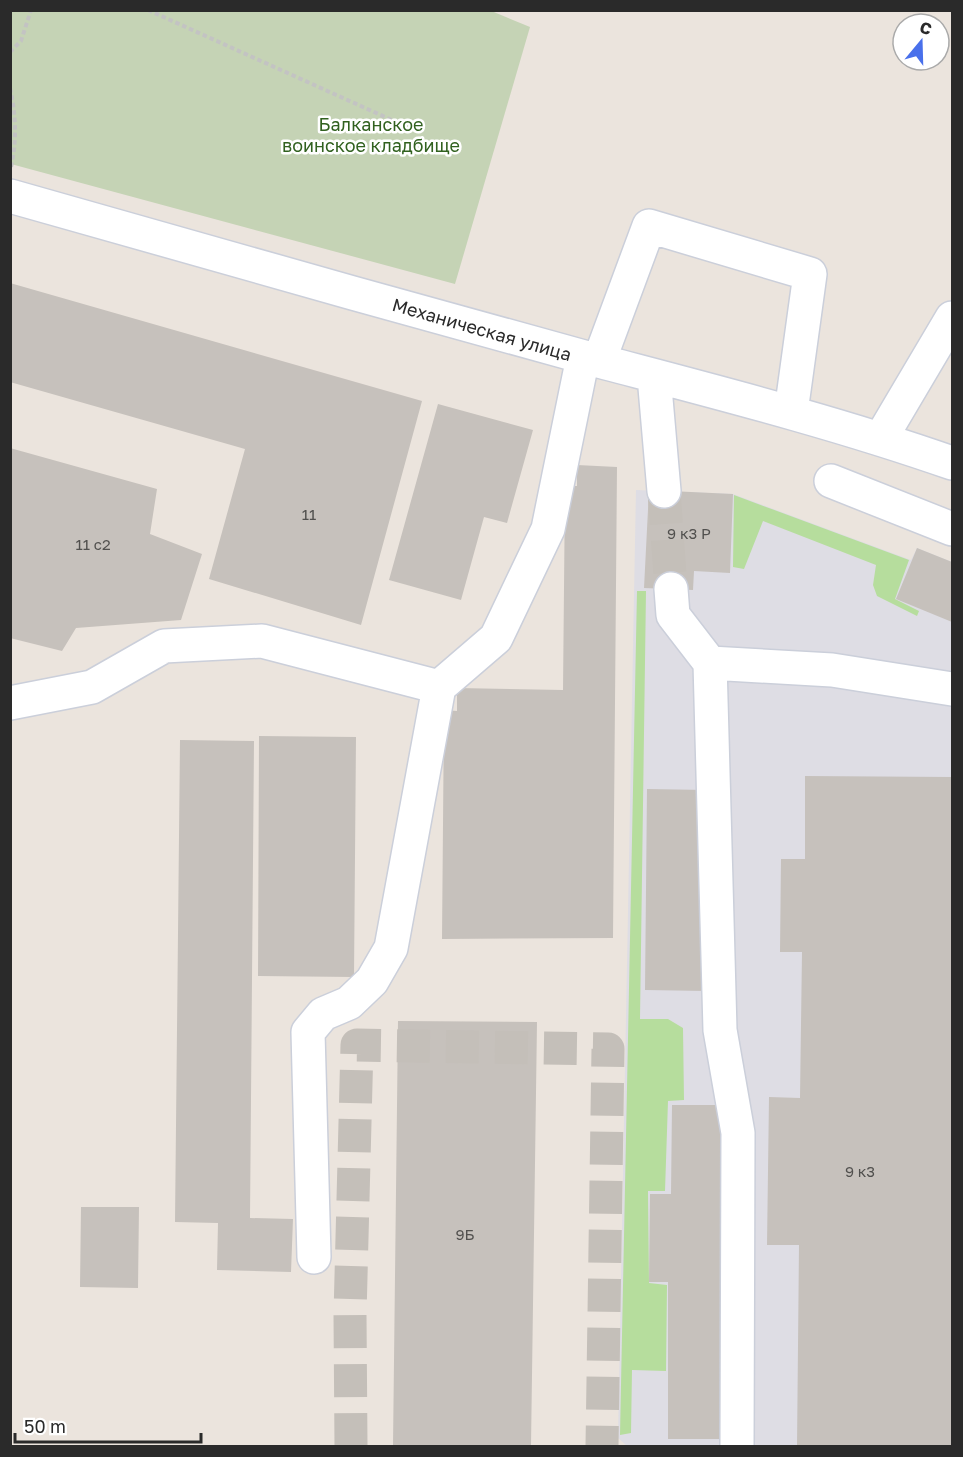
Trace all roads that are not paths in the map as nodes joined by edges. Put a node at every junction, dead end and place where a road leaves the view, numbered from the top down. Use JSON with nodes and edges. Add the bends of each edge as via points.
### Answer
{"nodes":[{"id":1,"x":10,"y":196,"type":"edge"},
{"id":2,"x":952,"y":318,"type":"edge"},
{"id":3,"x":591,"y":359,"type":"junction"},
{"id":4,"x":654,"y":376,"type":"junction"},
{"id":5,"x":791,"y":412,"type":"junction"},
{"id":6,"x":881,"y":438,"type":"junction"},
{"id":7,"x":952,"y":463,"type":"edge"},
{"id":8,"x":831,"y":481,"type":"dead end"},
{"id":9,"x":664,"y":491,"type":"tunnel mouth"},
{"id":10,"x":952,"y":529,"type":"edge"},
{"id":11,"x":671,"y":589,"type":"tunnel mouth"},
{"id":12,"x":710,"y":663,"type":"junction"},
{"id":13,"x":439,"y":687,"type":"junction"},
{"id":14,"x":952,"y":689,"type":"edge"},
{"id":15,"x":10,"y":703,"type":"edge"},
{"id":16,"x":314,"y":1257,"type":"dead end"},
{"id":17,"x":737,"y":1446,"type":"edge"}],
"edges":[{"from":1,"to":3,"type":"street","name":"Механическая улица"},
{"from":2,"to":6,"type":"street"},
{"from":3,"to":4,"type":"street","name":"Механическая улица"},
{"from":3,"to":5,"type":"street","via":[[649,226],[810,274]]},
{"from":3,"to":13,"type":"street","via":[[548,529],[496,638]]},
{"from":4,"to":5,"type":"street","name":"Механическая улица"},
{"from":4,"to":9,"type":"street"},
{"from":5,"to":6,"type":"street","name":"Механическая улица"},
{"from":6,"to":7,"type":"street","name":"Механическая улица"},
{"from":8,"to":10,"type":"street"},
{"from":11,"to":12,"type":"street","via":[[673,615]]},
{"from":12,"to":14,"type":"street","via":[[832,670]]},
{"from":12,"to":17,"type":"street","via":[[720,1030],[738,1133]]},
{"from":13,"to":15,"type":"street","via":[[262,641],[164,646],[92,687]]},
{"from":13,"to":16,"type":"street","via":[[391,948],[372,981],[349,1003],[323,1014],[308,1032]]}]}
